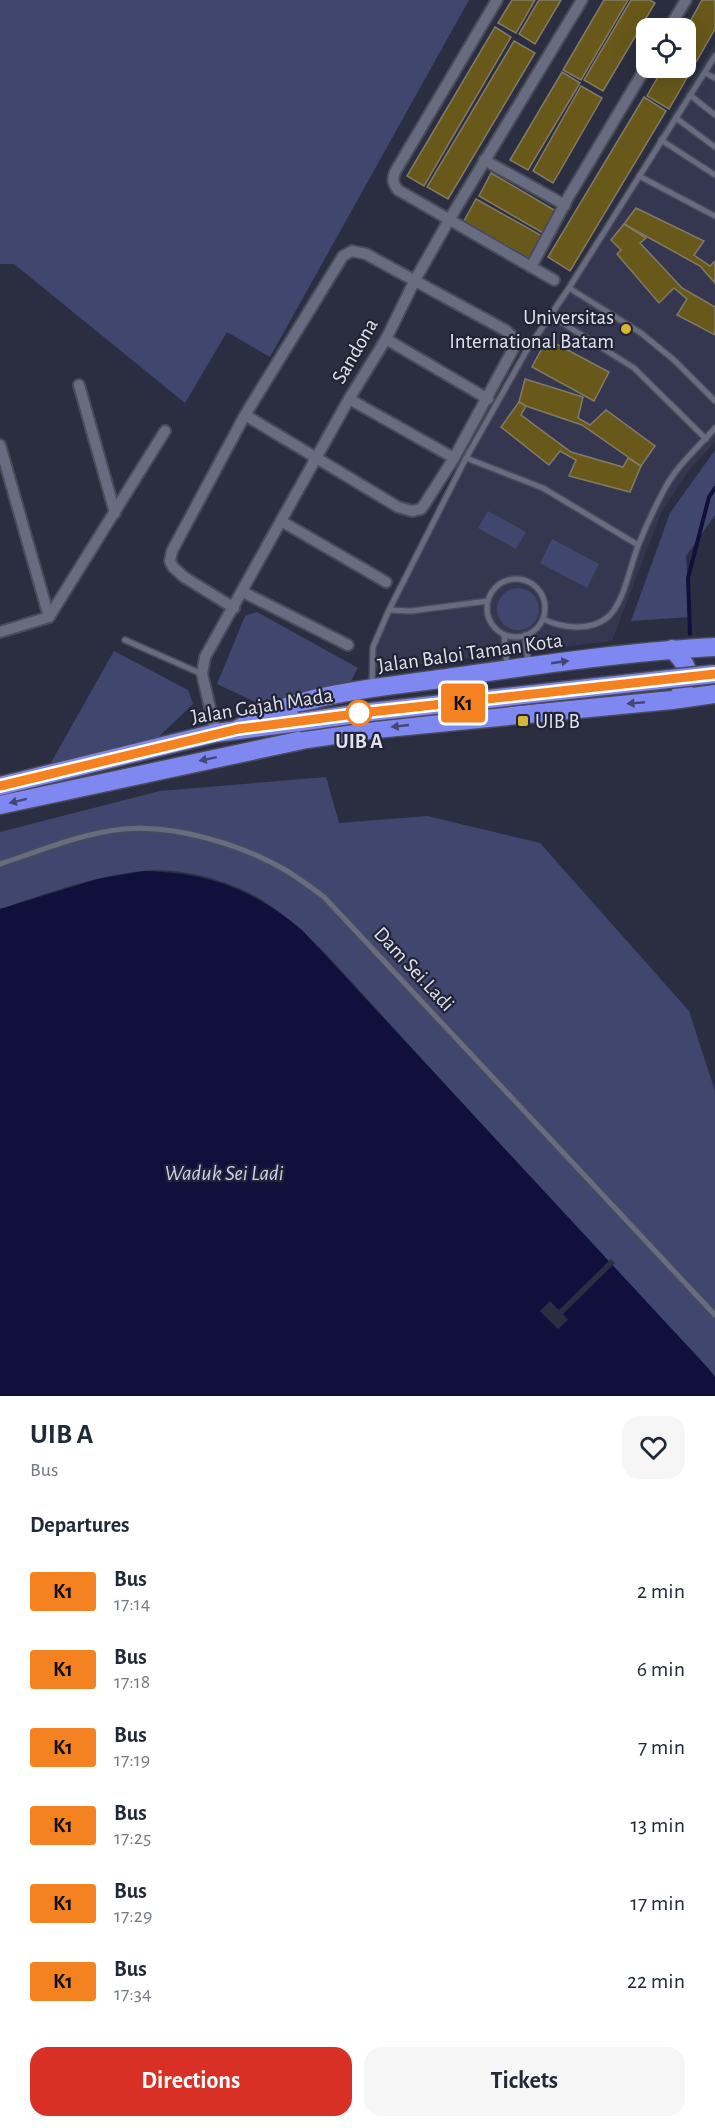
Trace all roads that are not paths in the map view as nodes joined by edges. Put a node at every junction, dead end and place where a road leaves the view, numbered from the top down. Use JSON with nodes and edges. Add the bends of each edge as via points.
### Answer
{"nodes":[{"id":1,"x":497,"y":0,"type":"edge"},
{"id":2,"x":582,"y":0,"type":"edge"},
{"id":3,"x":686,"y":0,"type":"edge"},
{"id":4,"x":675,"y":18,"type":"edge"},
{"id":5,"x":715,"y":56,"type":"edge"},
{"id":6,"x":705,"y":73,"type":"junction"},
{"id":7,"x":640,"y":78,"type":"edge"},
{"id":8,"x":715,"y":78,"type":"edge"},
{"id":9,"x":690,"y":95,"type":"junction"},
{"id":10,"x":715,"y":115,"type":"edge"},
{"id":11,"x":676,"y":118,"type":"junction"},
{"id":12,"x":661,"y":140,"type":"junction"},
{"id":13,"x":715,"y":147,"type":"edge"},
{"id":14,"x":484,"y":160,"type":"junction"},
{"id":15,"x":715,"y":175,"type":"edge"},
{"id":16,"x":639,"y":176,"type":"junction"},
{"id":17,"x":565,"y":205,"type":"junction"},
{"id":18,"x":715,"y":216,"type":"edge"},
{"id":19,"x":448,"y":220,"type":"junction"},
{"id":20,"x":531,"y":267,"type":"junction"},
{"id":21,"x":415,"y":280,"type":"junction"},
{"id":22,"x":554,"y":280,"type":"dead end"},
{"id":23,"x":569,"y":288,"type":"junction"},
{"id":24,"x":550,"y":315,"type":"junction"},
{"id":25,"x":386,"y":339,"type":"junction"},
{"id":26,"x":79,"y":385,"type":"dead end"},
{"id":27,"x":349,"y":399,"type":"junction"},
{"id":28,"x":488,"y":399,"type":"junction"},
{"id":29,"x":715,"y":401,"type":"edge"},
{"id":30,"x":245,"y":415,"type":"junction"},
{"id":31,"x":715,"y":428,"type":"edge"},
{"id":32,"x":165,"y":431,"type":"dead end"},
{"id":33,"x":706,"y":439,"type":"junction"},
{"id":34,"x":0,"y":445,"type":"edge"},
{"id":35,"x":454,"y":458,"type":"junction"},
{"id":36,"x":466,"y":458,"type":"junction"},
{"id":37,"x":316,"y":459,"type":"junction"},
{"id":38,"x":115,"y":513,"type":"junction"},
{"id":39,"x":281,"y":521,"type":"junction"},
{"id":40,"x":638,"y":545,"type":"junction"},
{"id":41,"x":386,"y":582,"type":"dead end"},
{"id":42,"x":243,"y":592,"type":"junction"},
{"id":43,"x":488,"y":601,"type":"junction"},
{"id":44,"x":234,"y":608,"type":"junction"},
{"id":45,"x":389,"y":610,"type":"junction"},
{"id":46,"x":50,"y":617,"type":"junction"},
{"id":47,"x":543,"y":619,"type":"junction"},
{"id":48,"x":0,"y":632,"type":"edge"},
{"id":49,"x":504,"y":634,"type":"junction"},
{"id":50,"x":525,"y":635,"type":"junction"},
{"id":51,"x":125,"y":640,"type":"dead end"},
{"id":52,"x":348,"y":645,"type":"dead end"},
{"id":53,"x":715,"y":647,"type":"edge"},
{"id":54,"x":672,"y":649,"type":"junction"},
{"id":55,"x":529,"y":666,"type":"junction"},
{"id":56,"x":507,"y":669,"type":"junction"},
{"id":57,"x":202,"y":674,"type":"junction"},
{"id":58,"x":715,"y":674,"type":"edge"},
{"id":59,"x":372,"y":689,"type":"junction"},
{"id":60,"x":715,"y":694,"type":"edge"},
{"id":61,"x":672,"y":700,"type":"junction"},
{"id":62,"x":238,"y":729,"type":"junction"},
{"id":63,"x":216,"y":733,"type":"junction"},
{"id":64,"x":0,"y":786,"type":"edge"},
{"id":65,"x":0,"y":805,"type":"edge"},
{"id":66,"x":0,"y":864,"type":"edge"},
{"id":67,"x":715,"y":1315,"type":"edge"}],
"edges":[{"from":1,"to":19,"type":"street","via":[[393,178],[398,190]]},
{"from":2,"to":14,"type":"street","name":"Sandona"},
{"from":3,"to":4,"type":"street"},
{"from":5,"to":6,"type":"lane"},
{"from":6,"to":8,"type":"lane"},
{"from":6,"to":9,"type":"lane"},
{"from":7,"to":17,"type":"street"},
{"from":9,"to":10,"type":"lane"},
{"from":9,"to":11,"type":"lane"},
{"from":11,"to":12,"type":"lane"},
{"from":11,"to":13,"type":"lane"},
{"from":12,"to":15,"type":"lane"},
{"from":12,"to":16,"type":"lane"},
{"from":14,"to":17,"type":"street"},
{"from":14,"to":19,"type":"street","name":"Sandona"},
{"from":16,"to":18,"type":"lane"},
{"from":16,"to":23,"type":"lane"},
{"from":17,"to":20,"type":"street"},
{"from":19,"to":20,"type":"street"},
{"from":19,"to":21,"type":"street","name":"Sandona"},
{"from":20,"to":22,"type":"street"},
{"from":21,"to":25,"type":"street","name":"Sandona"},
{"from":21,"to":28,"type":"street","via":[[515,339]]},
{"from":21,"to":30,"type":"street","via":[[366,254],[347,252]]},
{"from":23,"to":24,"type":"lane"},
{"from":23,"to":29,"type":"lane","via":[[641,333]]},
{"from":24,"to":33,"type":"lane","via":[[634,368]]},
{"from":24,"to":36,"type":"lane"},
{"from":25,"to":27,"type":"street","name":"Sandona"},
{"from":25,"to":28,"type":"street"},
{"from":26,"to":38,"type":"street"},
{"from":27,"to":35,"type":"street"},
{"from":27,"to":37,"type":"street","name":"Sandona"},
{"from":28,"to":35,"type":"street"},
{"from":30,"to":37,"type":"street"},
{"from":30,"to":44,"type":"street","via":[[170,561],[184,577]]},
{"from":31,"to":33,"type":"lane"},
{"from":32,"to":38,"type":"street"},
{"from":33,"to":40,"type":"lane","via":[[664,489]]},
{"from":34,"to":46,"type":"street"},
{"from":35,"to":37,"type":"street","via":[[421,509],[411,511]]},
{"from":36,"to":40,"type":"lane","via":[[543,488]]},
{"from":36,"to":45,"type":"lane"},
{"from":37,"to":39,"type":"street","name":"Sandona"},
{"from":38,"to":46,"type":"street"},
{"from":39,"to":41,"type":"street"},
{"from":39,"to":42,"type":"street","name":"Sandona"},
{"from":40,"to":47,"type":"lane","via":[[617,607],[607,618],[574,627]]},
{"from":42,"to":44,"type":"street","name":"Sandona"},
{"from":42,"to":52,"type":"street"},
{"from":43,"to":45,"type":"lane"},
{"from":43,"to":47,"type":"lane","via":[[491,592],[506,580],[524,580],[539,591],[545,609]]},
{"from":43,"to":49,"type":"lane","via":[[490,621]]},
{"from":44,"to":57,"type":"street","name":"Sandona","via":[[205,657]]},
{"from":45,"to":59,"type":"lane","via":[[373,647]]},
{"from":46,"to":48,"type":"street"},
{"from":47,"to":50,"type":"lane"},
{"from":49,"to":50,"type":"lane"},
{"from":49,"to":56,"type":"lane"},
{"from":50,"to":55,"type":"lane"},
{"from":51,"to":57,"type":"lane"},
{"from":53,"to":54,"type":"highway","name":"Jalan Baloi Taman Kota"},
{"from":55,"to":54,"type":"highway","name":"Jalan Baloi Taman Kota","one_way":true},
{"from":54,"to":61,"type":"highway","via":[[685,662],[687,672],[686,684]]},
{"from":55,"to":56,"type":"highway","name":"Jalan Baloi Taman Kota"},
{"from":56,"to":59,"type":"highway","name":"Jalan Baloi Taman Kota"},
{"from":57,"to":63,"type":"street"},
{"from":58,"to":62,"type":"highway","name":"Jalan Gajah Mada","bridge":true},
{"from":59,"to":62,"type":"highway","name":"Jalan Baloi Taman Kota","via":[[278,709]]},
{"from":60,"to":61,"type":"highway","name":"Jalan Gajah Mada"},
{"from":61,"to":65,"type":"highway","name":"Jalan Gajah Mada","one_way":true,"via":[[387,727],[306,739]]},
{"from":62,"to":63,"type":"highway","name":"Jalan Gajah Mada"},
{"from":63,"to":64,"type":"highway","name":"Jalan Gajah Mada"},
{"from":66,"to":67,"type":"lane","name":"Dam Sei.Ladi","via":[[125,829],[170,831],[207,839],[286,871],[324,897]]}]}
